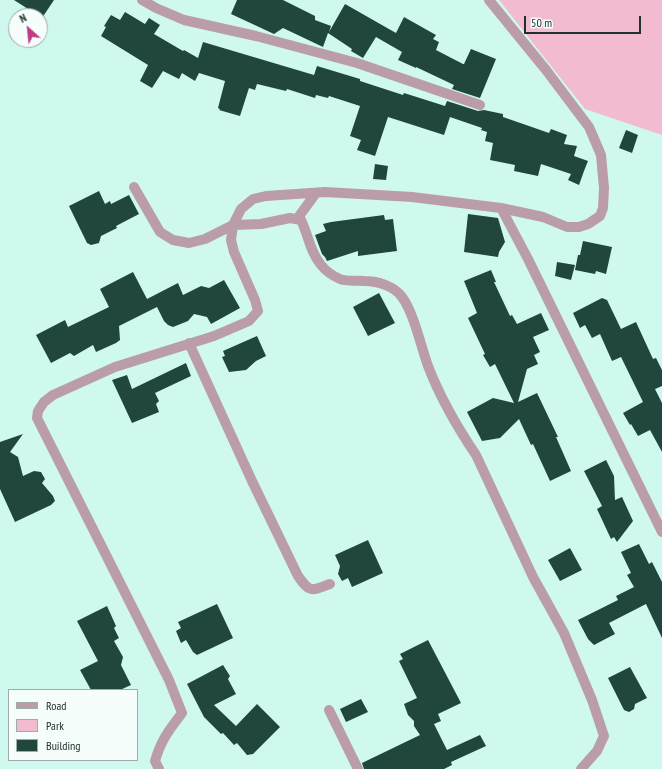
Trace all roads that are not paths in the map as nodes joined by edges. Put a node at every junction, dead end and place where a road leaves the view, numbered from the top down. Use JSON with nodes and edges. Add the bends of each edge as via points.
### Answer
{"nodes":[{"id":1,"x":142,"y":0,"type":"edge"},
{"id":2,"x":489,"y":0,"type":"edge"},
{"id":3,"x":480,"y":105,"type":"dead end"},
{"id":4,"x":134,"y":187,"type":"dead end"},
{"id":5,"x":316,"y":193,"type":"junction"},
{"id":6,"x":501,"y":208,"type":"junction"},
{"id":7,"x":297,"y":219,"type":"junction"},
{"id":8,"x":233,"y":225,"type":"junction"},
{"id":9,"x":189,"y":343,"type":"junction"},
{"id":10,"x":662,"y":532,"type":"edge"},
{"id":11,"x":330,"y":584,"type":"dead end"},
{"id":12,"x":328,"y":710,"type":"dead end"},
{"id":13,"x":159,"y":769,"type":"edge"},
{"id":14,"x":358,"y":769,"type":"edge"},
{"id":15,"x":581,"y":769,"type":"edge"}],
"edges":[{"from":1,"to":3,"type":"street","via":[[184,20],[357,63]]},
{"from":2,"to":6,"type":"street","via":[[589,127],[601,155],[604,188],[600,216],[579,227],[567,227],[543,218]]},
{"from":4,"to":8,"type":"street","via":[[160,232],[173,240],[189,243]]},
{"from":5,"to":6,"type":"street","via":[[412,197]]},
{"from":5,"to":7,"type":"street"},
{"from":5,"to":8,"type":"street","via":[[253,199],[241,209]]},
{"from":6,"to":10,"type":"street"},
{"from":7,"to":8,"type":"street"},
{"from":7,"to":15,"type":"street","via":[[301,220],[312,249],[328,272],[341,279],[378,283],[394,289],[405,303],[437,387],[463,437],[476,455],[532,577],[564,633],[592,700],[604,736],[597,752]]},
{"from":8,"to":9,"type":"street","via":[[231,240],[234,252],[258,311],[250,321]]},
{"from":9,"to":11,"type":"street","via":[[298,576],[306,587],[312,590]]},
{"from":9,"to":13,"type":"street","via":[[115,367],[53,395],[44,402],[37,418],[169,680],[182,713],[167,731],[159,746],[155,761]]},
{"from":12,"to":14,"type":"street"}]}
